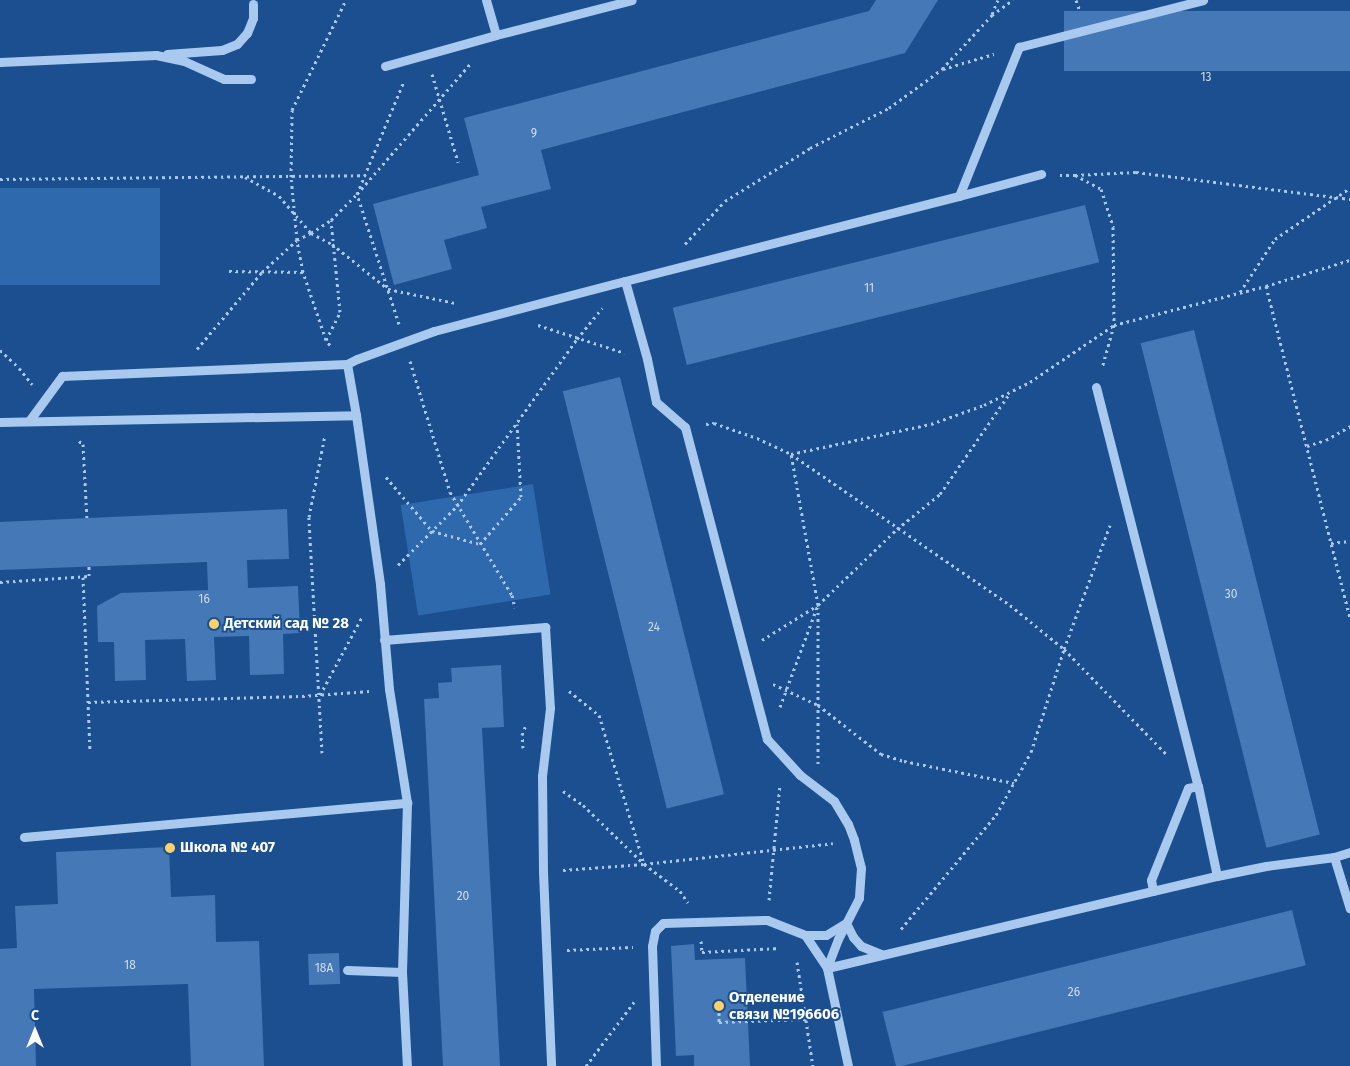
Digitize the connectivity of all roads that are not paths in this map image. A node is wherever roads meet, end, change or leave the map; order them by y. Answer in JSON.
{"nodes":[{"id":1,"x":486,"y":0,"type":"edge"},
{"id":2,"x":632,"y":0,"type":"edge"},
{"id":3,"x":1203,"y":0,"type":"edge"},
{"id":4,"x":253,"y":4,"type":"dead end"},
{"id":5,"x":496,"y":35,"type":"junction"},
{"id":6,"x":156,"y":55,"type":"junction"},
{"id":7,"x":0,"y":62,"type":"edge"},
{"id":8,"x":385,"y":66,"type":"dead end"},
{"id":9,"x":251,"y":79,"type":"dead end"},
{"id":10,"x":1041,"y":174,"type":"road end"},
{"id":11,"x":959,"y":196,"type":"junction"},
{"id":12,"x":624,"y":281,"type":"junction"},
{"id":13,"x":347,"y":364,"type":"junction"},
{"id":14,"x":1096,"y":388,"type":"road end"},
{"id":15,"x":356,"y":415,"type":"junction"},
{"id":16,"x":29,"y":421,"type":"junction"},
{"id":17,"x":0,"y":422,"type":"edge"},
{"id":18,"x":384,"y":640,"type":"junction"},
{"id":19,"x":1198,"y":786,"type":"junction"},
{"id":20,"x":407,"y":803,"type":"junction"},
{"id":21,"x":24,"y":837,"type":"dead end"},
{"id":22,"x":1350,"y":852,"type":"edge"},
{"id":23,"x":1334,"y":857,"type":"junction"},
{"id":24,"x":1217,"y":876,"type":"junction"},
{"id":25,"x":1153,"y":891,"type":"junction"},
{"id":26,"x":1350,"y":909,"type":"edge"},
{"id":27,"x":846,"y":923,"type":"junction"},
{"id":28,"x":805,"y":935,"type":"junction"},
{"id":29,"x":881,"y":954,"type":"junction"},
{"id":30,"x":828,"y":968,"type":"junction"},
{"id":31,"x":347,"y":970,"type":"dead end"},
{"id":32,"x":402,"y":972,"type":"junction"},
{"id":33,"x":408,"y":1066,"type":"edge"},
{"id":34,"x":551,"y":1066,"type":"edge"},
{"id":35,"x":656,"y":1066,"type":"edge"},
{"id":36,"x":848,"y":1066,"type":"edge"}],
"edges":[{"from":1,"to":5,"type":"lane"},
{"from":2,"to":5,"type":"lane"},
{"from":3,"to":11,"type":"lane"},
{"from":4,"to":6,"type":"lane"},
{"from":5,"to":8,"type":"lane"},
{"from":6,"to":7,"type":"lane"},
{"from":6,"to":9,"type":"lane"},
{"from":10,"to":11,"type":"lane"},
{"from":11,"to":12,"type":"lane"},
{"from":12,"to":13,"type":"lane"},
{"from":12,"to":27,"type":"lane"},
{"from":13,"to":15,"type":"lane"},
{"from":13,"to":16,"type":"lane"},
{"from":14,"to":19,"type":"lane"},
{"from":15,"to":16,"type":"lane"},
{"from":15,"to":18,"type":"lane"},
{"from":16,"to":17,"type":"lane"},
{"from":18,"to":20,"type":"lane"},
{"from":18,"to":34,"type":"lane"},
{"from":19,"to":24,"type":"lane"},
{"from":19,"to":25,"type":"lane"},
{"from":20,"to":21,"type":"lane"},
{"from":20,"to":32,"type":"lane"},
{"from":22,"to":23,"type":"lane"},
{"from":23,"to":24,"type":"lane"},
{"from":23,"to":26,"type":"lane"},
{"from":24,"to":25,"type":"lane"},
{"from":25,"to":29,"type":"lane"},
{"from":27,"to":28,"type":"lane"},
{"from":27,"to":29,"type":"lane"},
{"from":27,"to":30,"type":"lane"},
{"from":28,"to":30,"type":"lane"},
{"from":28,"to":35,"type":"lane"},
{"from":29,"to":30,"type":"lane"},
{"from":30,"to":36,"type":"lane"},
{"from":31,"to":32,"type":"lane"},
{"from":32,"to":33,"type":"lane"}]}
